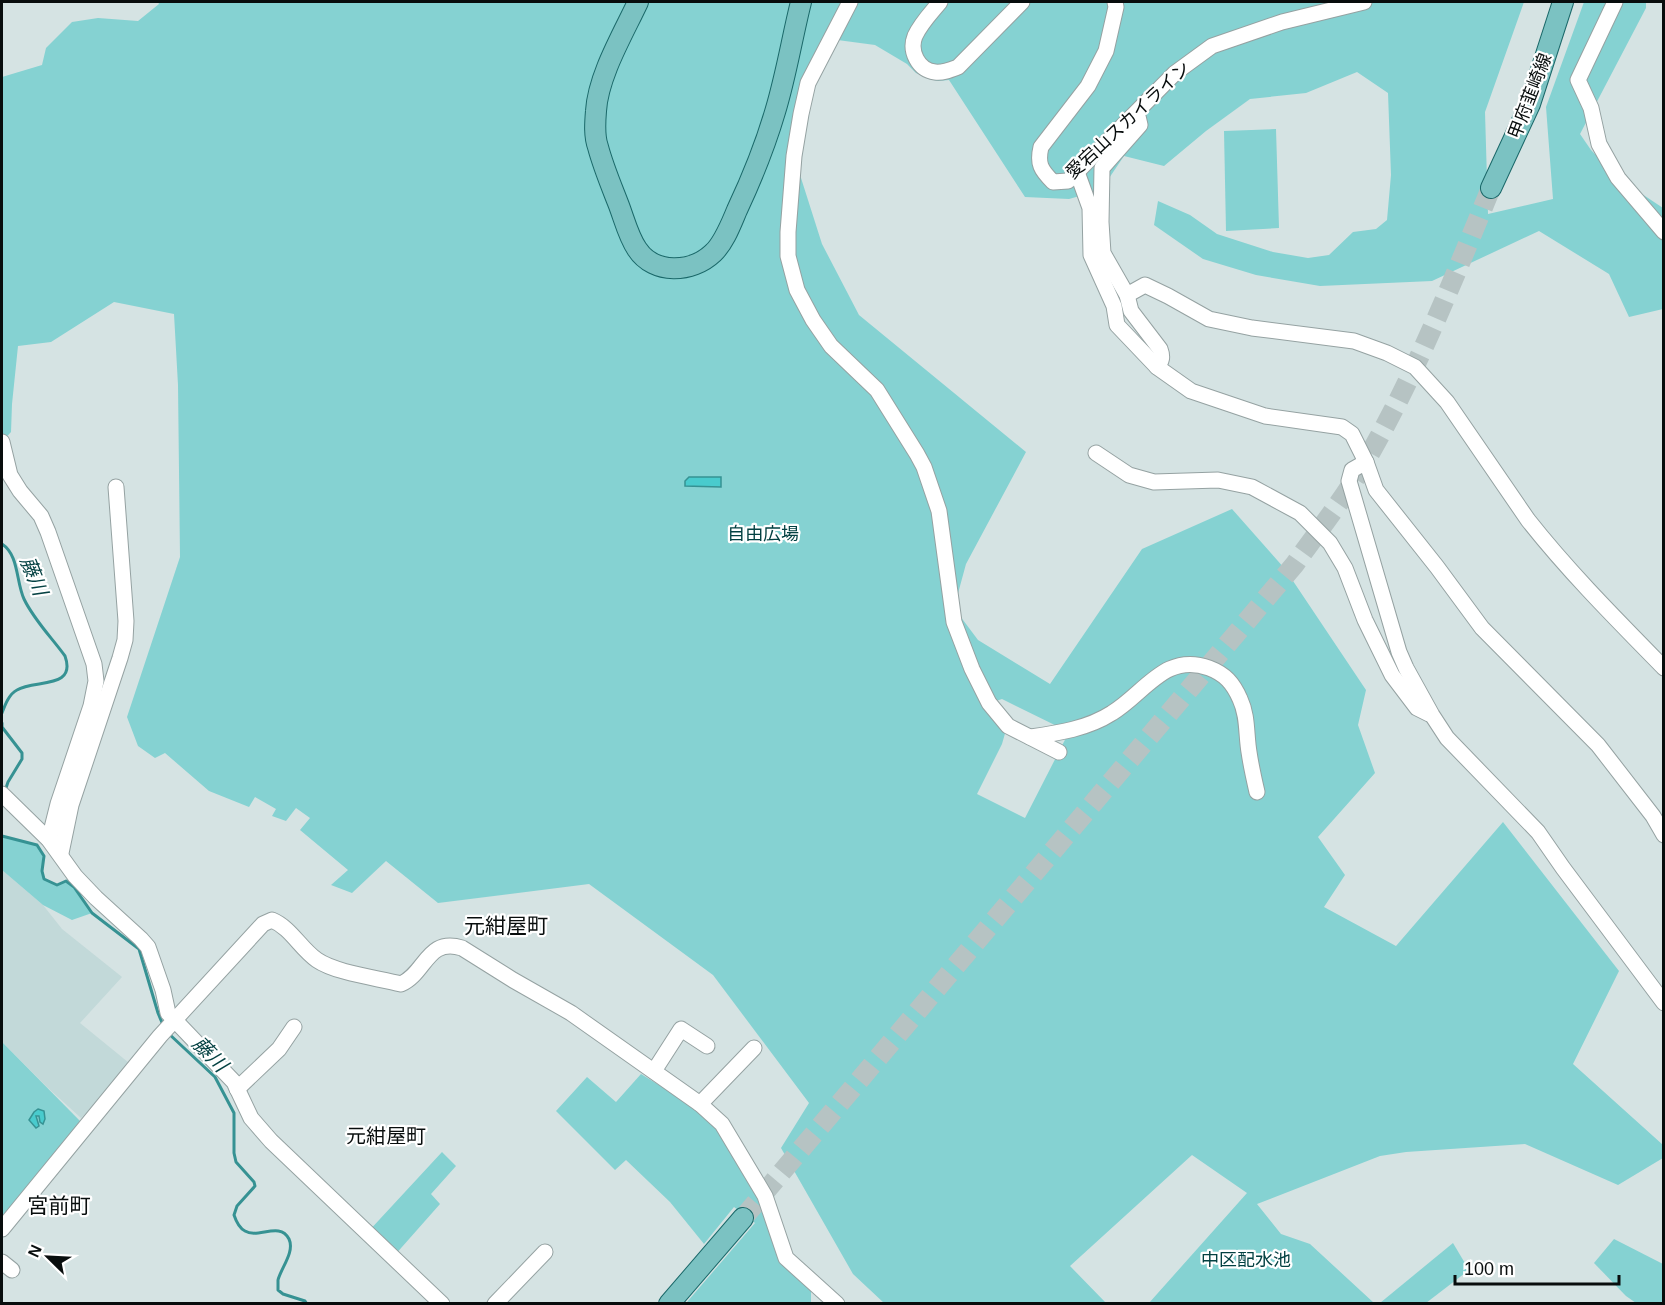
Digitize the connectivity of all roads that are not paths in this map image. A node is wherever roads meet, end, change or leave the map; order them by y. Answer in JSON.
{"nodes":[{"id":1,"x":639,"y":2,"type":"edge"},
{"id":2,"x":801,"y":2,"type":"edge"},
{"id":3,"x":940,"y":2,"type":"edge"},
{"id":4,"x":1022,"y":2,"type":"edge"},
{"id":5,"x":1115,"y":2,"type":"edge"},
{"id":6,"x":1364,"y":2,"type":"edge"},
{"id":7,"x":1563,"y":2,"type":"edge"},
{"id":8,"x":1615,"y":2,"type":"edge"},
{"id":9,"x":848,"y":3,"type":"edge"},
{"id":10,"x":1137,"y":112,"type":"junction"},
{"id":11,"x":1077,"y":172,"type":"junction"},
{"id":12,"x":1491,"y":188,"type":"tunnel mouth"},
{"id":13,"x":1664,"y":232,"type":"edge"},
{"id":14,"x":1127,"y":295,"type":"junction"},
{"id":15,"x":1157,"y":367,"type":"junction"},
{"id":16,"x":2,"y":442,"type":"edge"},
{"id":17,"x":1096,"y":453,"type":"dead end"},
{"id":18,"x":1366,"y":462,"type":"junction"},
{"id":19,"x":116,"y":487,"type":"dead end"},
{"id":20,"x":1664,"y":668,"type":"edge"},
{"id":21,"x":1432,"y":715,"type":"junction"},
{"id":22,"x":1029,"y":737,"type":"junction"},
{"id":23,"x":1059,"y":752,"type":"dead end"},
{"id":24,"x":1257,"y":792,"type":"dead end"},
{"id":25,"x":4,"y":796,"type":"edge"},
{"id":26,"x":1664,"y":835,"type":"edge"},
{"id":27,"x":49,"y":840,"type":"junction"},
{"id":28,"x":60,"y":853,"type":"junction"},
{"id":29,"x":1664,"y":1003,"type":"edge"},
{"id":30,"x":168,"y":1027,"type":"junction"},
{"id":31,"x":294,"y":1027,"type":"dead end"},
{"id":32,"x":707,"y":1046,"type":"dead end"},
{"id":33,"x":754,"y":1048,"type":"dead end"},
{"id":34,"x":654,"y":1071,"type":"junction"},
{"id":35,"x":237,"y":1089,"type":"junction"},
{"id":36,"x":700,"y":1104,"type":"junction"},
{"id":37,"x":743,"y":1218,"type":"tunnel mouth"},
{"id":38,"x":2,"y":1229,"type":"edge"},
{"id":39,"x":545,"y":1252,"type":"dead end"},
{"id":40,"x":442,"y":1304,"type":"edge"},
{"id":41,"x":495,"y":1304,"type":"edge"},
{"id":42,"x":669,"y":1304,"type":"edge"},
{"id":43,"x":837,"y":1304,"type":"edge"}],
"edges":[{"from":1,"to":2,"type":"main road"},
{"from":3,"to":4,"type":"street"},
{"from":5,"to":11,"type":"street","name":"愛宕山スカイライン"},
{"from":6,"to":10,"type":"street","name":"愛宕山スカイライン"},
{"from":7,"to":12,"type":"main road","name":"甲府韮崎線"},
{"from":8,"to":13,"type":"street"},
{"from":9,"to":22,"type":"street"},
{"from":10,"to":11,"type":"street","name":"愛宕山スカイライン"},
{"from":10,"to":14,"type":"street"},
{"from":11,"to":15,"type":"street"},
{"from":14,"to":15,"type":"street"},
{"from":14,"to":20,"type":"street"},
{"from":15,"to":18,"type":"street"},
{"from":16,"to":27,"type":"street"},
{"from":17,"to":21,"type":"street"},
{"from":18,"to":21,"type":"street"},
{"from":18,"to":26,"type":"street"},
{"from":19,"to":28,"type":"street"},
{"from":21,"to":29,"type":"street"},
{"from":22,"to":23,"type":"street"},
{"from":22,"to":24,"type":"street"},
{"from":25,"to":27,"type":"street"},
{"from":27,"to":28,"type":"street"},
{"from":28,"to":30,"type":"street"},
{"from":30,"to":34,"type":"street"},
{"from":30,"to":35,"type":"street"},
{"from":30,"to":38,"type":"street"},
{"from":31,"to":35,"type":"street"},
{"from":32,"to":34,"type":"street"},
{"from":33,"to":36,"type":"street"},
{"from":34,"to":36,"type":"street"},
{"from":35,"to":40,"type":"street"},
{"from":36,"to":43,"type":"street"},
{"from":37,"to":42,"type":"main road"},
{"from":39,"to":41,"type":"street"}]}
